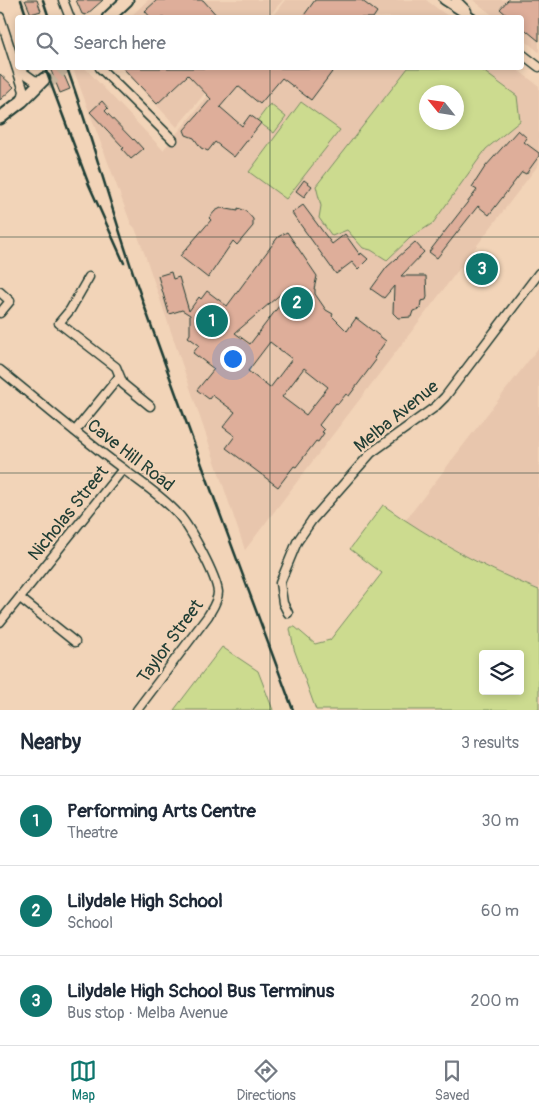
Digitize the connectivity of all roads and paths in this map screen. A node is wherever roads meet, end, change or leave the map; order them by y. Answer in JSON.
{"nodes":[{"id":1,"x":63,"y":0,"type":"edge"},
{"id":2,"x":127,"y":0,"type":"edge"},
{"id":3,"x":444,"y":0,"type":"edge"},
{"id":4,"x":456,"y":0,"type":"edge"},
{"id":5,"x":69,"y":15,"type":"edge"},
{"id":6,"x":111,"y":15,"type":"edge"},
{"id":7,"x":468,"y":15,"type":"edge"},
{"id":8,"x":470,"y":15,"type":"edge"},
{"id":9,"x":0,"y":17,"type":"edge"},
{"id":10,"x":524,"y":56,"type":"edge"},
{"id":11,"x":15,"y":62,"type":"edge"},
{"id":12,"x":539,"y":67,"type":"edge"},
{"id":13,"x":18,"y":70,"type":"edge"},
{"id":14,"x":20,"y":70,"type":"edge"},
{"id":15,"x":103,"y":70,"type":"edge"},
{"id":16,"x":45,"y":82,"type":"joint"},
{"id":17,"x":22,"y":101,"type":"junction"},
{"id":18,"x":0,"y":118,"type":"edge"},
{"id":19,"x":173,"y":140,"type":"dead end"},
{"id":20,"x":539,"y":273,"type":"edge"},
{"id":21,"x":89,"y":276,"type":"dead end"},
{"id":22,"x":0,"y":292,"type":"edge"},
{"id":23,"x":0,"y":314,"type":"edge"},
{"id":24,"x":0,"y":370,"type":"edge"},
{"id":25,"x":119,"y":378,"type":"junction"},
{"id":26,"x":150,"y":406,"type":"dead end"},
{"id":27,"x":75,"y":431,"type":"junction"},
{"id":28,"x":122,"y":469,"type":"junction"},
{"id":29,"x":216,"y":586,"type":"joint"},
{"id":30,"x":20,"y":598,"type":"junction"},
{"id":31,"x":288,"y":614,"type":"dead end"},
{"id":32,"x":0,"y":622,"type":"edge"},
{"id":33,"x":75,"y":642,"type":"dead end"},
{"id":34,"x":138,"y":710,"type":"edge"}],
"edges":[{"from":1,"to":5,"type":"street"},
{"from":2,"to":6,"type":"main road"},
{"from":3,"to":7,"type":"street"},
{"from":4,"to":8,"type":"street"},
{"from":9,"to":11,"type":"street"},
{"from":10,"to":12,"type":"street"},
{"from":13,"to":17,"type":"street"},
{"from":14,"to":16,"type":"street"},
{"from":15,"to":19,"type":"street"},
{"from":16,"to":17,"type":"main road"},
{"from":17,"to":18,"type":"main road"},
{"from":20,"to":31,"type":"street","name":"Melba Avenue"},
{"from":21,"to":25,"type":"street"},
{"from":22,"to":23,"type":"street"},
{"from":24,"to":27,"type":"street","name":"Cave Hill Road"},
{"from":25,"to":26,"type":"street"},
{"from":25,"to":27,"type":"street"},
{"from":27,"to":28,"type":"street","name":"Cave Hill Road"},
{"from":28,"to":29,"type":"street","name":"Cave Hill Road"},
{"from":28,"to":30,"type":"street","name":"Nicholas Street"},
{"from":29,"to":34,"type":"street","name":"Taylor Street"},
{"from":30,"to":32,"type":"street","name":"Nicholas Street"},
{"from":30,"to":33,"type":"street"}]}
